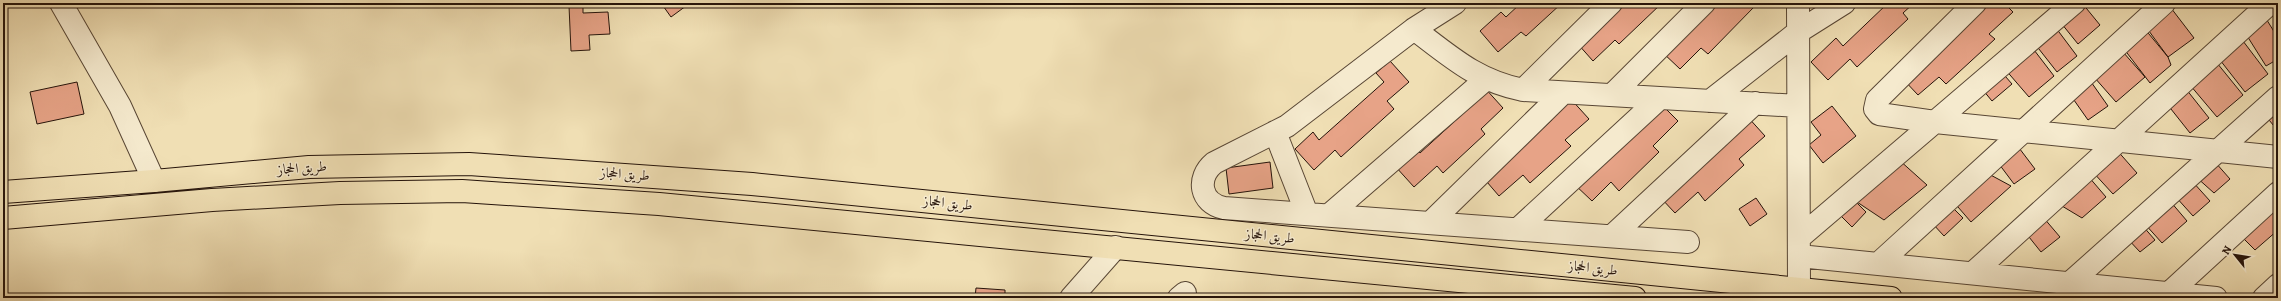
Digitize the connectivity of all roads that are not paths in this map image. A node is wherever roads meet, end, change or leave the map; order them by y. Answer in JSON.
{"nodes":[{"id":1,"x":62,"y":3,"type":"edge"},
{"id":2,"x":1455,"y":3,"type":"edge"},
{"id":3,"x":1611,"y":3,"type":"edge"},
{"id":4,"x":1704,"y":3,"type":"edge"},
{"id":5,"x":1798,"y":3,"type":"edge"},
{"id":6,"x":1844,"y":3,"type":"edge"},
{"id":7,"x":1975,"y":3,"type":"edge"},
{"id":8,"x":2074,"y":3,"type":"edge"},
{"id":9,"x":2164,"y":3,"type":"edge"},
{"id":10,"x":2270,"y":3,"type":"edge"},
{"id":11,"x":1414,"y":29,"type":"junction"},
{"id":12,"x":1798,"y":32,"type":"junction"},
{"id":13,"x":1485,"y":80,"type":"junction"},
{"id":14,"x":1523,"y":90,"type":"junction"},
{"id":15,"x":1563,"y":93,"type":"junction"},
{"id":16,"x":1612,"y":95,"type":"junction"},
{"id":17,"x":2278,"y":97,"type":"edge"},
{"id":18,"x":1660,"y":98,"type":"junction"},
{"id":19,"x":1710,"y":101,"type":"junction"},
{"id":20,"x":1755,"y":104,"type":"junction"},
{"id":21,"x":1798,"y":106,"type":"junction"},
{"id":22,"x":1935,"y":122,"type":"junction"},
{"id":23,"x":2025,"y":131,"type":"junction"},
{"id":24,"x":1275,"y":132,"type":"junction"},
{"id":25,"x":2118,"y":141,"type":"junction"},
{"id":26,"x":2219,"y":151,"type":"junction"},
{"id":27,"x":2278,"y":157,"type":"edge"},
{"id":28,"x":154,"y":181,"type":"junction"},
{"id":29,"x":3,"y":192,"type":"edge"},
{"id":30,"x":2278,"y":193,"type":"edge"},
{"id":31,"x":1307,"y":214,"type":"junction"},
{"id":32,"x":1329,"y":215,"type":"junction"},
{"id":33,"x":3,"y":218,"type":"edge"},
{"id":34,"x":1430,"y":223,"type":"junction"},
{"id":35,"x":1518,"y":229,"type":"junction"},
{"id":36,"x":1612,"y":236,"type":"junction"},
{"id":37,"x":1688,"y":242,"type":"dead end"},
{"id":38,"x":1116,"y":247,"type":"junction"},
{"id":39,"x":1799,"y":247,"type":"junction"},
{"id":40,"x":1879,"y":263,"type":"junction"},
{"id":41,"x":1973,"y":272,"type":"junction"},
{"id":42,"x":2071,"y":282,"type":"junction"},
{"id":43,"x":2278,"y":285,"type":"edge"},
{"id":44,"x":1799,"y":289,"type":"junction"},
{"id":45,"x":2168,"y":294,"type":"junction"},
{"id":46,"x":1071,"y":298,"type":"edge"},
{"id":47,"x":1635,"y":298,"type":"edge"},
{"id":48,"x":1891,"y":298,"type":"edge"},
{"id":49,"x":2216,"y":298,"type":"edge"},
{"id":50,"x":2264,"y":298,"type":"edge"}],
"edges":[{"from":1,"to":28,"type":"street"},
{"from":2,"to":11,"type":"street"},
{"from":3,"to":14,"type":"street"},
{"from":4,"to":16,"type":"street"},
{"from":5,"to":12,"type":"street"},
{"from":6,"to":12,"type":"street"},
{"from":7,"to":22,"type":"street"},
{"from":8,"to":22,"type":"street"},
{"from":9,"to":23,"type":"street"},
{"from":10,"to":25,"type":"street"},
{"from":11,"to":13,"type":"street"},
{"from":11,"to":24,"type":"street"},
{"from":12,"to":19,"type":"street"},
{"from":12,"to":21,"type":"street"},
{"from":13,"to":14,"type":"street"},
{"from":13,"to":32,"type":"street"},
{"from":14,"to":15,"type":"street"},
{"from":15,"to":16,"type":"street"},
{"from":15,"to":34,"type":"street"},
{"from":16,"to":18,"type":"street"},
{"from":17,"to":26,"type":"street"},
{"from":18,"to":19,"type":"street"},
{"from":18,"to":35,"type":"street"},
{"from":19,"to":20,"type":"street"},
{"from":20,"to":21,"type":"street"},
{"from":20,"to":36,"type":"street"},
{"from":21,"to":39,"type":"street"},
{"from":22,"to":23,"type":"street"},
{"from":22,"to":39,"type":"street"},
{"from":23,"to":25,"type":"street"},
{"from":23,"to":40,"type":"street"},
{"from":24,"to":31,"type":"street"},
{"from":24,"to":31,"type":"street"},
{"from":25,"to":26,"type":"street"},
{"from":25,"to":41,"type":"street"},
{"from":26,"to":27,"type":"street"},
{"from":26,"to":42,"type":"street"},
{"from":28,"to":29,"type":"main road","name":"طريق الحجاز"},
{"from":28,"to":44,"type":"main road","name":"طريق الحجاز"},
{"from":30,"to":45,"type":"street"},
{"from":31,"to":32,"type":"street"},
{"from":32,"to":34,"type":"street"},
{"from":33,"to":38,"type":"main road","name":"طريق الحجاز"},
{"from":34,"to":35,"type":"street"},
{"from":35,"to":36,"type":"street"},
{"from":36,"to":37,"type":"street"},
{"from":38,"to":46,"type":"street"},
{"from":38,"to":47,"type":"main road","name":"طريق الحجاز"},
{"from":39,"to":40,"type":"street"},
{"from":39,"to":44,"type":"street"},
{"from":40,"to":41,"type":"street"},
{"from":41,"to":42,"type":"street"},
{"from":42,"to":45,"type":"street"},
{"from":43,"to":50,"type":"street"},
{"from":44,"to":48,"type":"main road","name":"طريق الحجاز"},
{"from":45,"to":49,"type":"street"}]}
